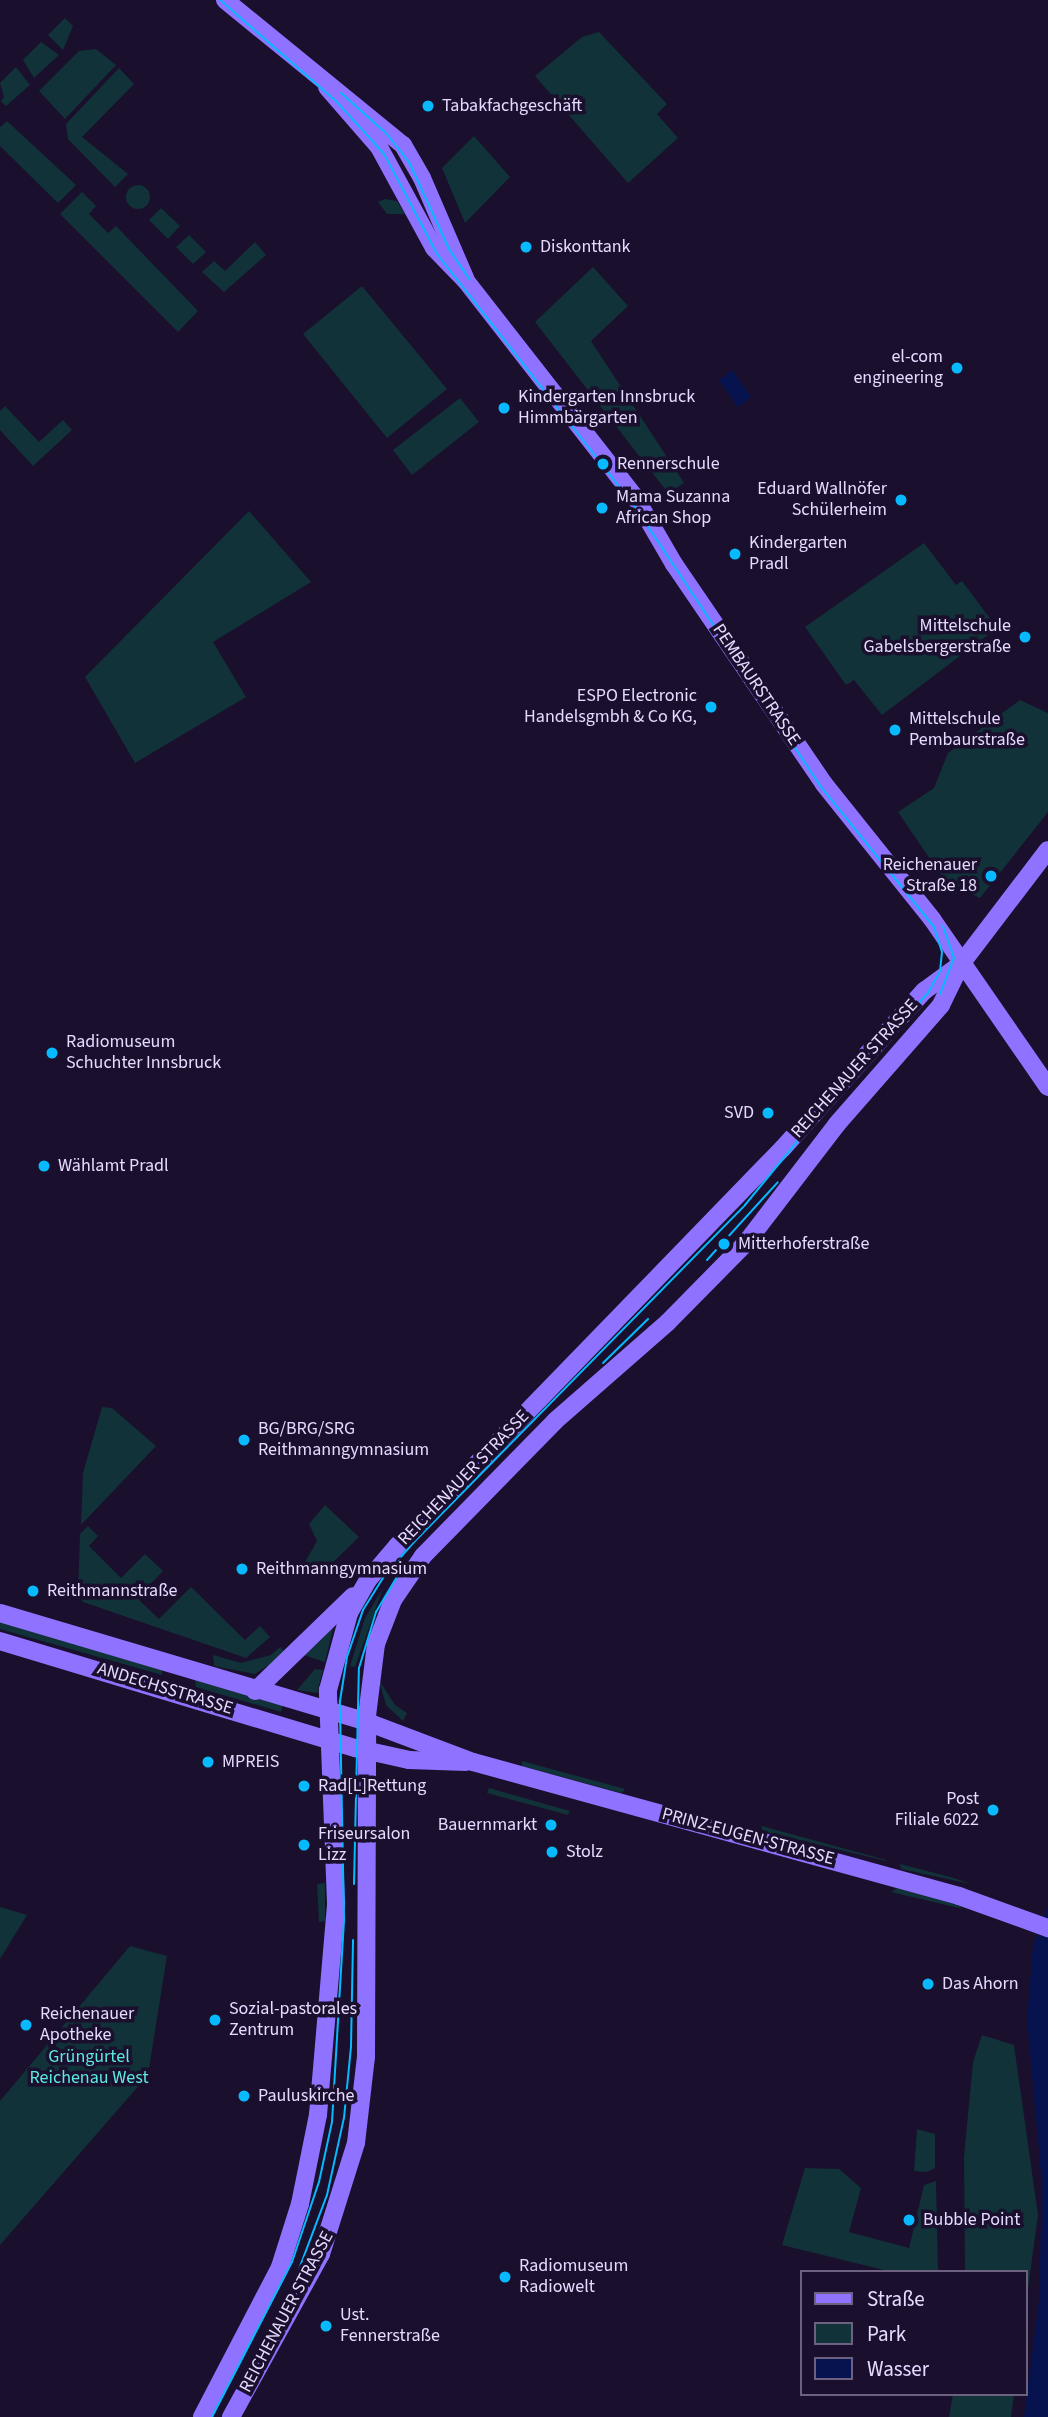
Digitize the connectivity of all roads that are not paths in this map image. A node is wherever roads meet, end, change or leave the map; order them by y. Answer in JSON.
{"nodes":[{"id":1,"x":225,"y":0,"type":"edge"},
{"id":2,"x":327,"y":88,"type":"junction"},
{"id":3,"x":466,"y":281,"type":"junction"},
{"id":4,"x":1048,"y":850,"type":"edge"},
{"id":5,"x":961,"y":964,"type":"junction"},
{"id":6,"x":1048,"y":1087,"type":"edge"},
{"id":7,"x":361,"y":1589,"type":"junction"},
{"id":8,"x":0,"y":1613,"type":"edge"},
{"id":9,"x":0,"y":1641,"type":"edge"},
{"id":10,"x":190,"y":1671,"type":"junction"},
{"id":11,"x":255,"y":1691,"type":"junction"},
{"id":12,"x":183,"y":1694,"type":"junction"},
{"id":13,"x":327,"y":1712,"type":"junction"},
{"id":14,"x":367,"y":1722,"type":"junction"},
{"id":15,"x":328,"y":1740,"type":"junction"},
{"id":16,"x":368,"y":1752,"type":"junction"},
{"id":17,"x":473,"y":1762,"type":"junction"},
{"id":18,"x":1048,"y":1928,"type":"edge"},
{"id":19,"x":202,"y":2417,"type":"edge"},
{"id":20,"x":231,"y":2417,"type":"edge"}],
"edges":[{"from":1,"to":2,"type":"street"},
{"from":2,"to":3,"type":"street","name":"PEMBAURSTRASSE"},
{"from":2,"to":3,"type":"street","name":"PEMBAURSTRASSE"},
{"from":3,"to":5,"type":"street","name":"PEMBAURSTRASSE"},
{"from":4,"to":5,"type":"street","name":"REICHENAUER STRASSE"},
{"from":5,"to":6,"type":"street","name":"PEMBAURSTRASSE"},
{"from":5,"to":7,"type":"street","name":"REICHENAUER STRASSE"},
{"from":5,"to":14,"type":"street","name":"REICHENAUER STRASSE"},
{"from":7,"to":11,"type":"street"},
{"from":7,"to":13,"type":"street","name":"REICHENAUER STRASSE"},
{"from":8,"to":10,"type":"street","name":"ANDECHSSTRASSE"},
{"from":9,"to":12,"type":"street","name":"ANDECHSSTRASSE"},
{"from":10,"to":11,"type":"street","name":"ANDECHSSTRASSE"},
{"from":10,"to":12,"type":"street"},
{"from":11,"to":13,"type":"street","name":"ANDECHSSTRASSE"},
{"from":12,"to":15,"type":"street","name":"ANDECHSSTRASSE"},
{"from":13,"to":14,"type":"street","name":"PRINZ-EUGEN-STRASSE"},
{"from":13,"to":15,"type":"street","name":"REICHENAUER STRASSE"},
{"from":14,"to":16,"type":"street","name":"REICHENAUER STRASSE"},
{"from":14,"to":17,"type":"street","name":"PRINZ-EUGEN-STRASSE"},
{"from":15,"to":16,"type":"street","name":"PRINZ-EUGEN-STRASSE"},
{"from":15,"to":19,"type":"street","name":"REICHENAUER STRASSE"},
{"from":16,"to":17,"type":"street","name":"PRINZ-EUGEN-STRASSE"},
{"from":16,"to":20,"type":"street","name":"REICHENAUER STRASSE"},
{"from":17,"to":18,"type":"street","name":"PRINZ-EUGEN-STRASSE"}]}
